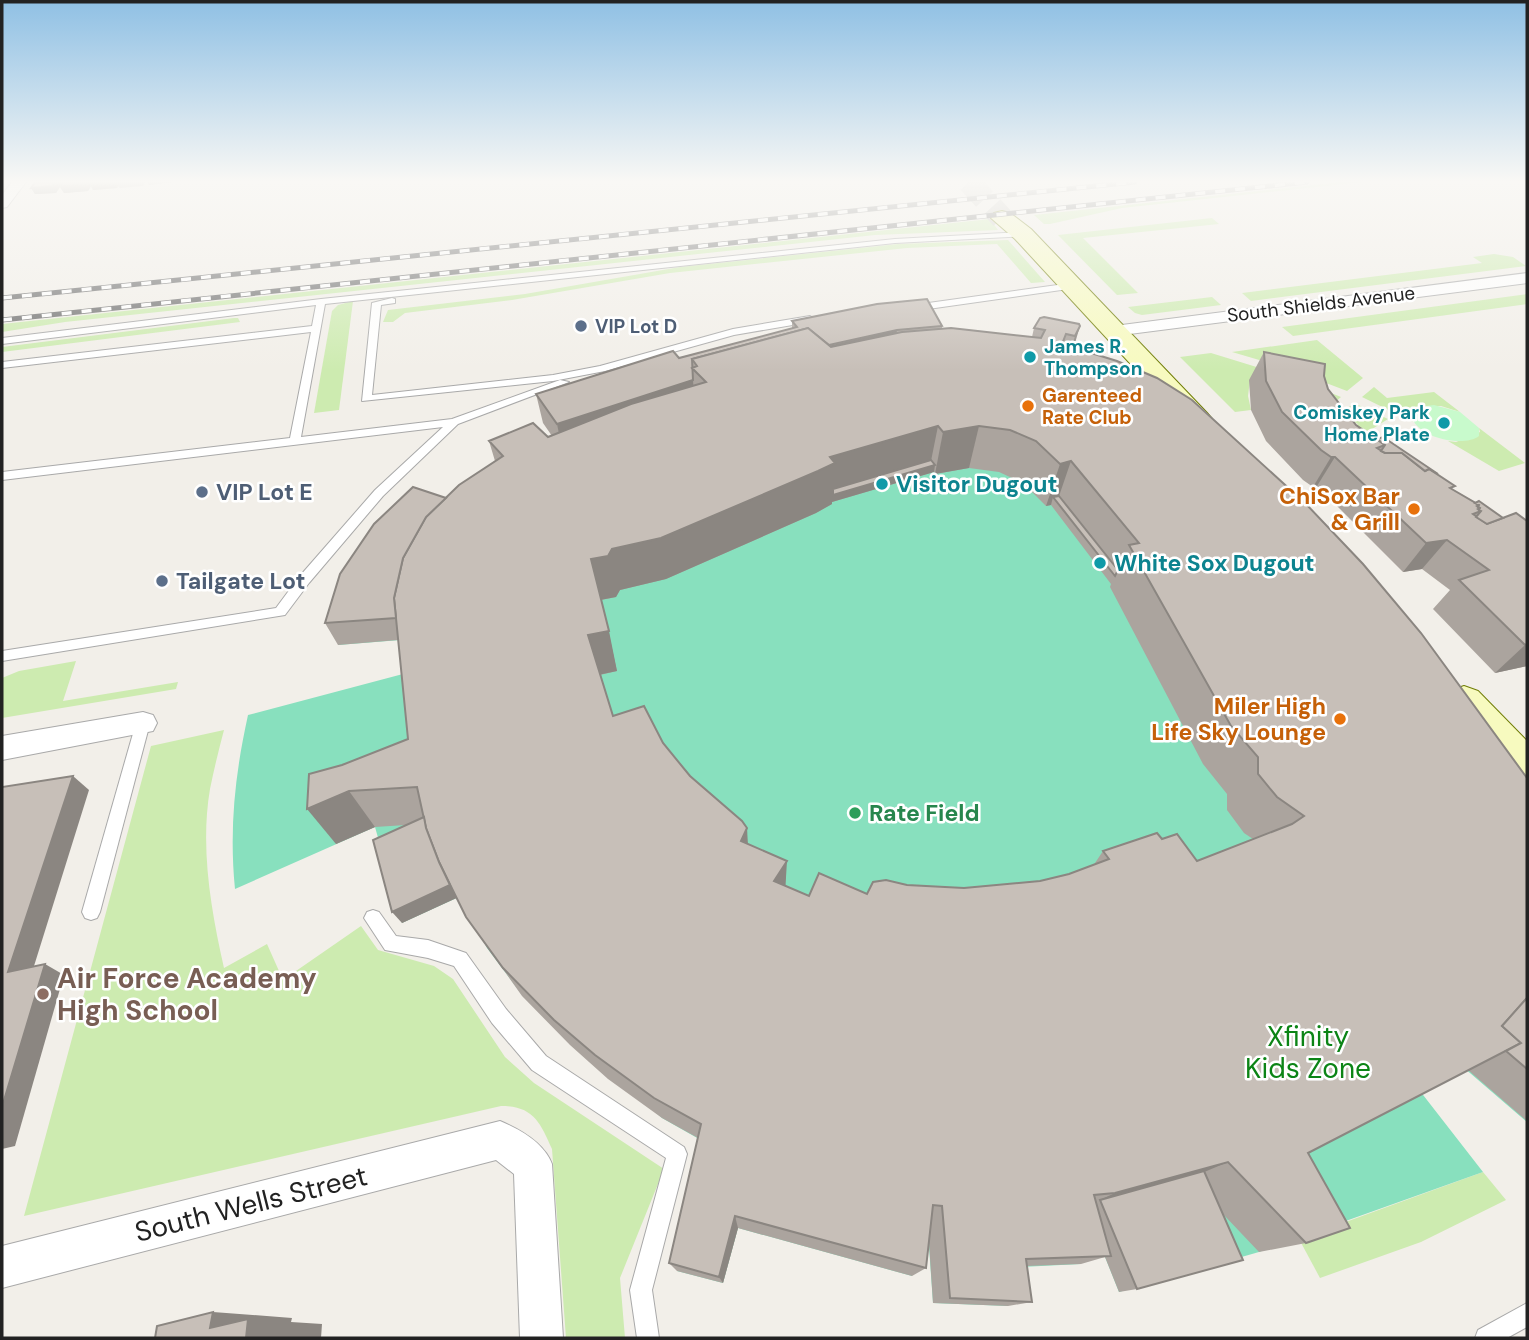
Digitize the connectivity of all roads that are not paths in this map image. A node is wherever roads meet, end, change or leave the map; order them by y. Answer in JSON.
{"nodes":[{"id":1,"x":862,"y":245,"type":"edge"},
{"id":2,"x":1034,"y":245,"type":"tunnel mouth"},
{"id":3,"x":577,"y":275,"type":"junction"},
{"id":4,"x":1527,"y":278,"type":"edge"},
{"id":5,"x":1072,"y":286,"type":"junction"},
{"id":6,"x":321,"y":302,"type":"junction"},
{"id":7,"x":899,"y":310,"type":"edge"},
{"id":8,"x":826,"y":317,"type":"edge"},
{"id":9,"x":317,"y":328,"type":"junction"},
{"id":10,"x":1114,"y":331,"type":"junction"},
{"id":11,"x":2,"y":341,"type":"edge"},
{"id":12,"x":2,"y":365,"type":"edge"},
{"id":13,"x":601,"y":369,"type":"junction"},
{"id":14,"x":454,"y":422,"type":"junction"},
{"id":15,"x":1215,"y":438,"type":"edge"},
{"id":16,"x":295,"y":440,"type":"junction"},
{"id":17,"x":2,"y":476,"type":"edge"},
{"id":18,"x":2,"y":656,"type":"edge"},
{"id":19,"x":1442,"y":679,"type":"edge"},
{"id":20,"x":143,"y":723,"type":"joint"},
{"id":21,"x":2,"y":748,"type":"edge"},
{"id":22,"x":1527,"y":769,"type":"edge"},
{"id":23,"x":91,"y":912,"type":"dead end"},
{"id":24,"x":373,"y":918,"type":"dead end"},
{"id":25,"x":2,"y":1267,"type":"edge"},
{"id":26,"x":1527,"y":1314,"type":"edge"},
{"id":27,"x":542,"y":1338,"type":"edge"},
{"id":28,"x":648,"y":1338,"type":"edge"},
{"id":29,"x":1486,"y":1338,"type":"edge"}],
"edges":[{"from":1,"to":3,"type":"lane"},
{"from":2,"to":5,"type":"main road"},
{"from":3,"to":6,"type":"lane"},
{"from":3,"to":13,"type":"lane"},
{"from":4,"to":10,"type":"street","name":"South Shields Avenue"},
{"from":5,"to":7,"type":"lane"},
{"from":5,"to":10,"type":"main road"},
{"from":6,"to":9,"type":"lane"},
{"from":6,"to":11,"type":"lane"},
{"from":8,"to":13,"type":"lane"},
{"from":9,"to":12,"type":"lane"},
{"from":9,"to":16,"type":"lane"},
{"from":10,"to":15,"type":"main road"},
{"from":13,"to":14,"type":"lane"},
{"from":14,"to":16,"type":"lane"},
{"from":14,"to":18,"type":"lane"},
{"from":16,"to":17,"type":"lane"},
{"from":19,"to":22,"type":"main road"},
{"from":20,"to":21,"type":"street"},
{"from":20,"to":23,"type":"lane"},
{"from":24,"to":28,"type":"lane"},
{"from":25,"to":27,"type":"street","name":"South Wells Street"},
{"from":26,"to":29,"type":"lane"}]}
